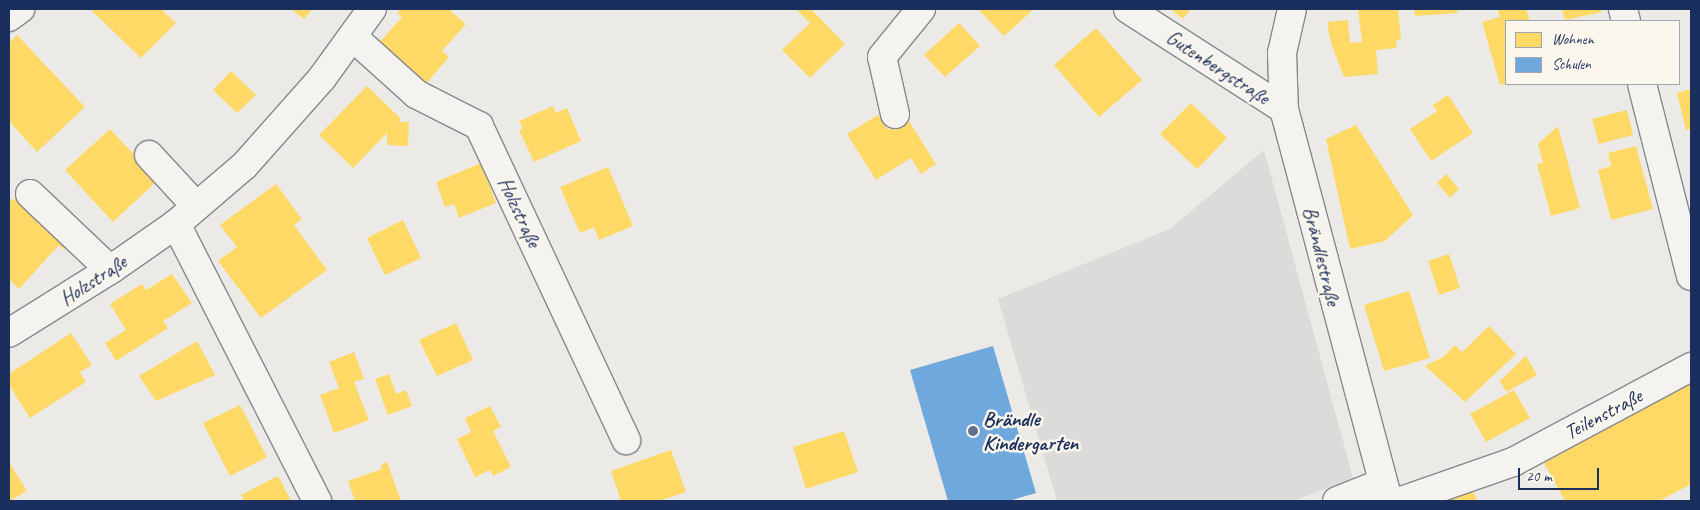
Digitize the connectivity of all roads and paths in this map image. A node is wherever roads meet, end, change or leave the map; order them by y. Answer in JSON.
{"nodes":[{"id":1,"x":20,"y":9,"type":"edge"},
{"id":2,"x":372,"y":9,"type":"edge"},
{"id":3,"x":921,"y":9,"type":"edge"},
{"id":4,"x":1128,"y":9,"type":"edge"},
{"id":5,"x":1292,"y":9,"type":"edge"},
{"id":6,"x":9,"y":17,"type":"edge"},
{"id":7,"x":353,"y":38,"type":"junction"},
{"id":8,"x":1642,"y":85,"type":"edge"},
{"id":9,"x":1284,"y":109,"type":"junction"},
{"id":10,"x":895,"y":114,"type":"dead end"},
{"id":11,"x":150,"y":154,"type":"dead end"},
{"id":12,"x":30,"y":194,"type":"dead end"},
{"id":13,"x":196,"y":206,"type":"junction"},
{"id":14,"x":176,"y":224,"type":"junction"},
{"id":15,"x":110,"y":270,"type":"junction"},
{"id":16,"x":1691,"y":276,"type":"edge"},
{"id":17,"x":9,"y":333,"type":"edge"},
{"id":18,"x":1691,"y":367,"type":"edge"},
{"id":19,"x":626,"y":440,"type":"dead end"},
{"id":20,"x":1385,"y":492,"type":"edge"},
{"id":21,"x":317,"y":501,"type":"edge"},
{"id":22,"x":1337,"y":501,"type":"edge"},
{"id":23,"x":1401,"y":501,"type":"edge"}],
"edges":[{"from":1,"to":6,"type":"street"},
{"from":2,"to":7,"type":"street","name":"Holzstraße"},
{"from":3,"to":10,"type":"street"},
{"from":4,"to":9,"type":"street","name":"Gutenbergstraße"},
{"from":5,"to":9,"type":"street","name":"Brändlestraße"},
{"from":7,"to":13,"type":"street","name":"Holzstraße"},
{"from":7,"to":19,"type":"street","name":"Holzstraße"},
{"from":8,"to":16,"type":"street"},
{"from":9,"to":20,"type":"street","name":"Brändlestraße"},
{"from":11,"to":13,"type":"street"},
{"from":12,"to":15,"type":"street"},
{"from":13,"to":14,"type":"street","name":"Holzstraße"},
{"from":14,"to":15,"type":"street","name":"Holzstraße"},
{"from":14,"to":21,"type":"street"},
{"from":15,"to":17,"type":"street","name":"Holzstraße"},
{"from":18,"to":23,"type":"street","name":"Teilenstraße"},
{"from":20,"to":22,"type":"street"}]}
